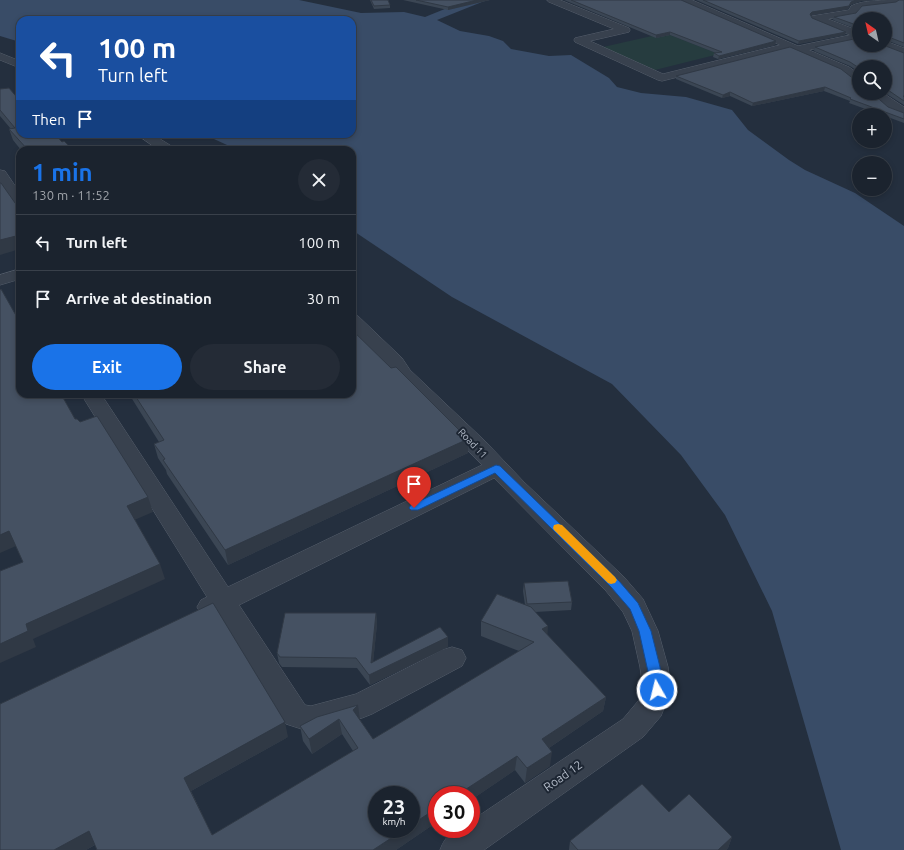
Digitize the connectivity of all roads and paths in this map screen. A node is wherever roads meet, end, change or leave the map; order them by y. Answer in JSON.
{"nodes":[{"id":1,"x":552,"y":0,"type":"edge"},
{"id":2,"x":684,"y":0,"type":"edge"},
{"id":3,"x":895,"y":0,"type":"edge"},
{"id":4,"x":852,"y":12,"type":"edge"},
{"id":5,"x":852,"y":12,"type":"edge"},
{"id":6,"x":852,"y":33,"type":"edge"},
{"id":7,"x":852,"y":37,"type":"edge"},
{"id":8,"x":892,"y":47,"type":"edge"},
{"id":9,"x":794,"y":48,"type":"junction"},
{"id":10,"x":904,"y":52,"type":"edge"},
{"id":11,"x":0,"y":56,"type":"edge"},
{"id":12,"x":16,"y":63,"type":"edge"},
{"id":13,"x":852,"y":74,"type":"edge"},
{"id":14,"x":884,"y":100,"type":"edge"},
{"id":15,"x":904,"y":112,"type":"edge"},
{"id":16,"x":149,"y":138,"type":"edge"},
{"id":17,"x":162,"y":146,"type":"edge"},
{"id":18,"x":0,"y":174,"type":"edge"},
{"id":19,"x":16,"y":198,"type":"edge"},
{"id":20,"x":356,"y":324,"type":"edge"},
{"id":21,"x":94,"y":398,"type":"edge"},
{"id":22,"x":496,"y":468,"type":"junction"},
{"id":23,"x":223,"y":601,"type":"junction"},
{"id":24,"x":187,"y":618,"type":"edge"},
{"id":25,"x":452,"y":658,"type":"dead end"},
{"id":26,"x":657,"y":690,"type":"joint"},
{"id":27,"x":456,"y":850,"type":"edge"}],
"edges":[{"from":1,"to":9,"type":"street"},
{"from":2,"to":9,"type":"street"},
{"from":3,"to":5,"type":"street"},
{"from":4,"to":6,"type":"street"},
{"from":7,"to":9,"type":"street"},
{"from":8,"to":10,"type":"street"},
{"from":9,"to":13,"type":"street"},
{"from":11,"to":12,"type":"street"},
{"from":14,"to":15,"type":"street"},
{"from":16,"to":17,"type":"street"},
{"from":18,"to":19,"type":"street"},
{"from":20,"to":22,"type":"street","name":"Road 11"},
{"from":21,"to":23,"type":"street"},
{"from":22,"to":23,"type":"street"},
{"from":22,"to":26,"type":"street","name":"Road 11"},
{"from":23,"to":24,"type":"street"},
{"from":23,"to":25,"type":"street"},
{"from":26,"to":27,"type":"street","name":"Road 12"}]}
